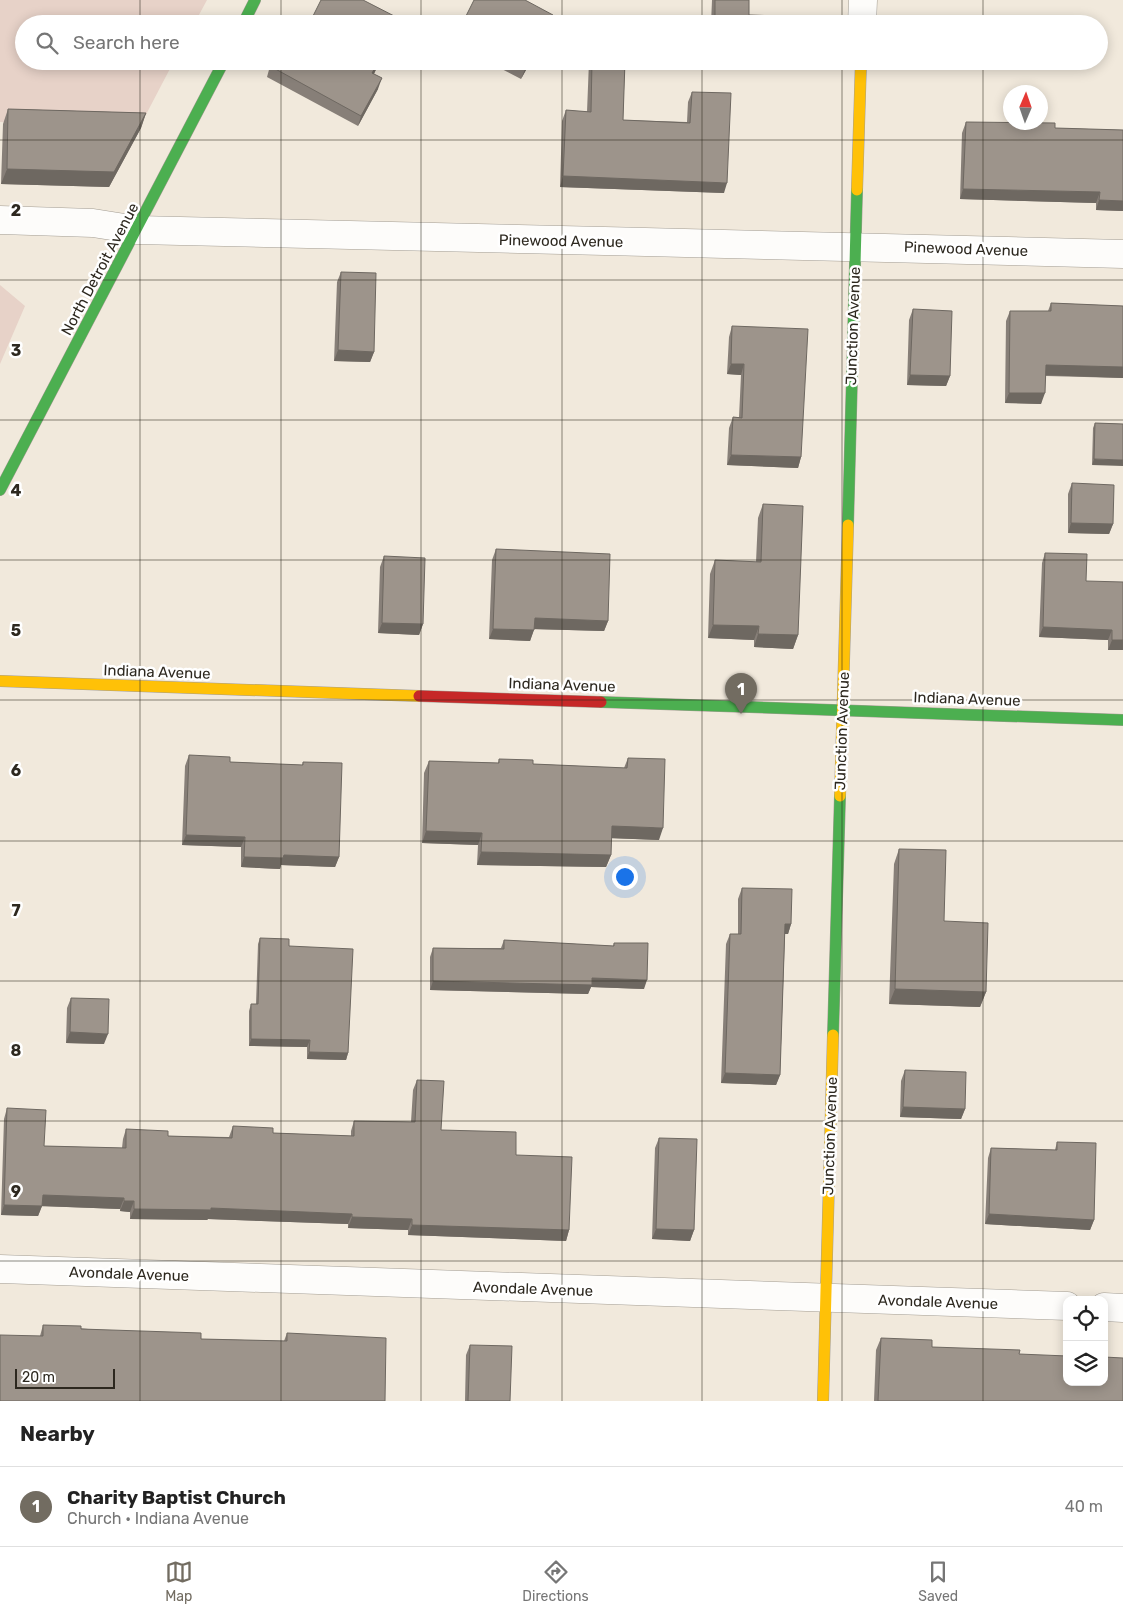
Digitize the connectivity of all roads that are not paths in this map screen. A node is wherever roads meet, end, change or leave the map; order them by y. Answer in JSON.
{"nodes":[{"id":1,"x":255,"y":0,"type":"edge"},
{"id":2,"x":863,"y":0,"type":"edge"},
{"id":3,"x":248,"y":15,"type":"edge"},
{"id":4,"x":862,"y":15,"type":"edge"},
{"id":5,"x":219,"y":70,"type":"edge"},
{"id":6,"x":861,"y":70,"type":"edge"},
{"id":7,"x":0,"y":220,"type":"edge"},
{"id":8,"x":137,"y":230,"type":"junction"},
{"id":9,"x":856,"y":245,"type":"junction"},
{"id":10,"x":1123,"y":254,"type":"edge"},
{"id":11,"x":0,"y":490,"type":"edge"},
{"id":12,"x":0,"y":681,"type":"edge"},
{"id":13,"x":842,"y":710,"type":"junction"},
{"id":14,"x":1123,"y":720,"type":"edge"},
{"id":15,"x":0,"y":1269,"type":"edge"},
{"id":16,"x":826,"y":1299,"type":"junction"},
{"id":17,"x":1063,"y":1306,"type":"edge"},
{"id":18,"x":1108,"y":1307,"type":"edge"},
{"id":19,"x":1123,"y":1308,"type":"edge"},
{"id":20,"x":823,"y":1401,"type":"edge"}],
"edges":[{"from":1,"to":3,"type":"street"},
{"from":2,"to":4,"type":"street"},
{"from":5,"to":8,"type":"street","name":"North Detroit Avenue"},
{"from":6,"to":9,"type":"street","name":"Junction Avenue"},
{"from":7,"to":8,"type":"street","name":"Pinewood Avenue"},
{"from":8,"to":9,"type":"street","name":"Pinewood Avenue"},
{"from":8,"to":11,"type":"street","name":"North Detroit Avenue"},
{"from":9,"to":10,"type":"street","name":"Pinewood Avenue"},
{"from":9,"to":13,"type":"street","name":"Junction Avenue"},
{"from":12,"to":13,"type":"street","name":"Indiana Avenue"},
{"from":13,"to":14,"type":"street","name":"Indiana Avenue"},
{"from":13,"to":16,"type":"street","name":"Junction Avenue"},
{"from":15,"to":16,"type":"street","name":"Avondale Avenue"},
{"from":16,"to":17,"type":"street","name":"Avondale Avenue"},
{"from":16,"to":20,"type":"street","name":"Junction Avenue"},
{"from":18,"to":19,"type":"street"}]}
